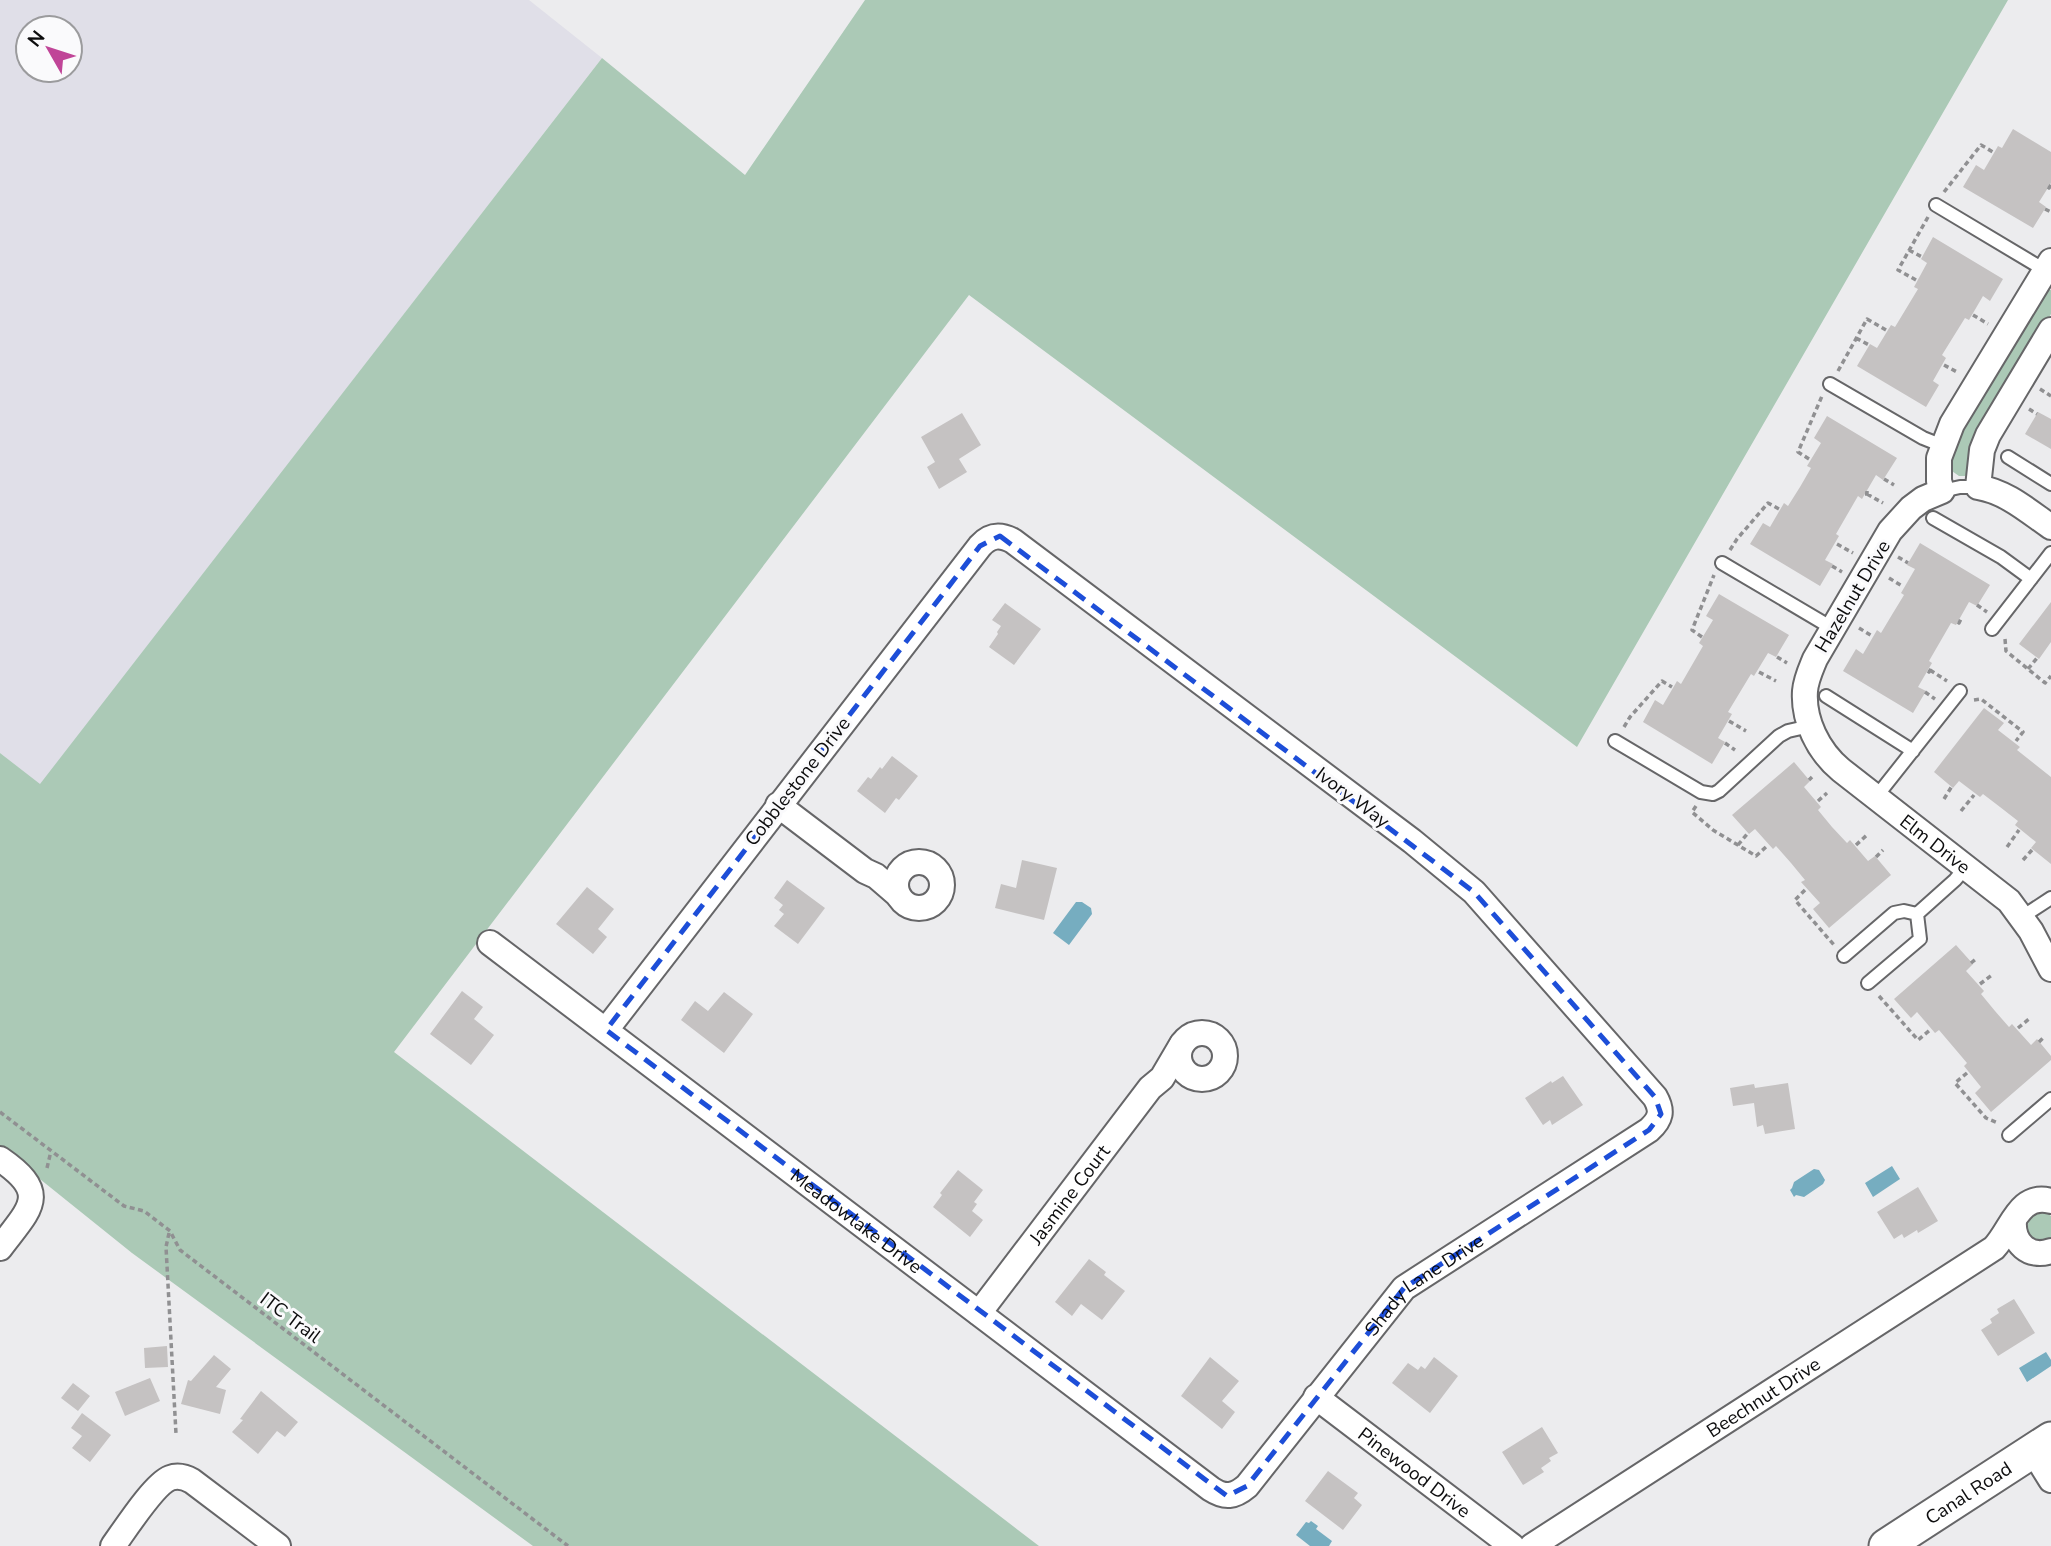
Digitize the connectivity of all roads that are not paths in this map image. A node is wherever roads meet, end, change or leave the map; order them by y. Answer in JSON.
{"nodes":[{"id":1,"x":1936,"y":205,"type":"road end"},
{"id":2,"x":2049,"y":268,"type":"edge"},
{"id":3,"x":2051,"y":330,"type":"edge"},
{"id":4,"x":1830,"y":384,"type":"road end"},
{"id":5,"x":1942,"y":446,"type":"junction"},
{"id":6,"x":2008,"y":457,"type":"dead end"},
{"id":7,"x":2051,"y":484,"type":"edge"},
{"id":8,"x":1978,"y":486,"type":"junction"},
{"id":9,"x":1942,"y":491,"type":"junction"},
{"id":10,"x":1933,"y":518,"type":"dead end"},
{"id":11,"x":2050,"y":525,"type":"edge"},
{"id":12,"x":993,"y":536,"type":"joint"},
{"id":13,"x":2051,"y":552,"type":"edge"},
{"id":14,"x":1722,"y":563,"type":"road end"},
{"id":15,"x":2031,"y":579,"type":"junction"},
{"id":16,"x":1832,"y":628,"type":"junction"},
{"id":17,"x":1992,"y":629,"type":"dead end"},
{"id":18,"x":1960,"y":692,"type":"road end"},
{"id":19,"x":1826,"y":696,"type":"dead end"},
{"id":20,"x":1811,"y":726,"type":"junction"},
{"id":21,"x":1618,"y":736,"type":"road end"},
{"id":22,"x":1913,"y":751,"type":"junction"},
{"id":23,"x":1876,"y":797,"type":"junction"},
{"id":24,"x":778,"y":805,"type":"junction"},
{"id":25,"x":904,"y":867,"type":"junction"},
{"id":26,"x":1966,"y":867,"type":"junction"},
{"id":27,"x":876,"y":876,"type":"junction"},
{"id":28,"x":898,"y":895,"type":"junction"},
{"id":29,"x":2051,"y":898,"type":"edge"},
{"id":30,"x":1917,"y":914,"type":"junction"},
{"id":31,"x":2022,"y":917,"type":"junction"},
{"id":32,"x":490,"y":943,"type":"dead end"},
{"id":33,"x":1841,"y":953,"type":"road end"},
{"id":34,"x":2051,"y":969,"type":"edge"},
{"id":35,"x":1872,"y":987,"type":"road end"},
{"id":36,"x":606,"y":1030,"type":"junction"},
{"id":37,"x":1182,"y":1044,"type":"junction"},
{"id":38,"x":1191,"y":1077,"type":"junction"},
{"id":39,"x":1162,"y":1079,"type":"junction"},
{"id":40,"x":2051,"y":1099,"type":"edge"},
{"id":41,"x":1661,"y":1114,"type":"joint"},
{"id":42,"x":2007,"y":1129,"type":"road end"},
{"id":43,"x":0,"y":1159,"type":"edge"},
{"id":44,"x":2051,"y":1201,"type":"edge"},
{"id":45,"x":2014,"y":1220,"type":"junction"},
{"id":46,"x":0,"y":1248,"type":"edge"},
{"id":47,"x":1994,"y":1248,"type":"junction"},
{"id":48,"x":2040,"y":1251,"type":"edge"},
{"id":49,"x":979,"y":1313,"type":"junction"},
{"id":50,"x":1316,"y":1397,"type":"junction"},
{"id":51,"x":2042,"y":1445,"type":"edge"},
{"id":52,"x":2051,"y":1480,"type":"edge"},
{"id":53,"x":1227,"y":1496,"type":"joint"},
{"id":54,"x":113,"y":1546,"type":"edge"},
{"id":55,"x":278,"y":1546,"type":"edge"},
{"id":56,"x":1512,"y":1546,"type":"edge"},
{"id":57,"x":1532,"y":1546,"type":"edge"},
{"id":58,"x":1886,"y":1546,"type":"edge"}],
"edges":[{"from":1,"to":2,"type":"lane"},
{"from":2,"to":5,"type":"street"},
{"from":3,"to":8,"type":"street"},
{"from":4,"to":5,"type":"lane"},
{"from":5,"to":9,"type":"street"},
{"from":6,"to":7,"type":"lane"},
{"from":8,"to":9,"type":"lane"},
{"from":8,"to":11,"type":"street"},
{"from":9,"to":16,"type":"street","name":"Hazelnut Drive"},
{"from":10,"to":15,"type":"lane"},
{"from":12,"to":24,"type":"street","name":"Cobblestone Drive"},
{"from":12,"to":41,"type":"street","name":"Ivory Way"},
{"from":13,"to":15,"type":"lane"},
{"from":14,"to":16,"type":"lane"},
{"from":15,"to":17,"type":"lane"},
{"from":16,"to":20,"type":"street","name":"Hazelnut Drive"},
{"from":18,"to":22,"type":"lane"},
{"from":19,"to":22,"type":"lane"},
{"from":20,"to":21,"type":"lane"},
{"from":20,"to":23,"type":"street","name":"Elm Drive"},
{"from":22,"to":23,"type":"lane"},
{"from":23,"to":26,"type":"street","name":"Elm Drive"},
{"from":24,"to":27,"type":"street"},
{"from":24,"to":36,"type":"street","name":"Cobblestone Drive"},
{"from":25,"to":27,"type":"street"},
{"from":25,"to":28,"type":"street"},
{"from":25,"to":28,"type":"street"},
{"from":26,"to":30,"type":"lane"},
{"from":26,"to":31,"type":"street","name":"Elm Drive"},
{"from":27,"to":28,"type":"street"},
{"from":29,"to":31,"type":"lane"},
{"from":30,"to":33,"type":"lane"},
{"from":30,"to":35,"type":"lane"},
{"from":31,"to":34,"type":"street","name":"Elm Drive"},
{"from":32,"to":36,"type":"street","name":"Meadowlake Drive"},
{"from":36,"to":49,"type":"street","name":"Meadowlake Drive"},
{"from":37,"to":38,"type":"street"},
{"from":37,"to":38,"type":"street"},
{"from":37,"to":39,"type":"street","name":"Jasmine Court"},
{"from":38,"to":39,"type":"street"},
{"from":39,"to":49,"type":"street","name":"Jasmine Court"},
{"from":40,"to":42,"type":"lane"},
{"from":41,"to":50,"type":"street","name":"Shady Lane Drive"},
{"from":43,"to":46,"type":"street"},
{"from":44,"to":45,"type":"street","name":"Beechnut Drive"},
{"from":45,"to":47,"type":"street","name":"Beechnut Drive"},
{"from":45,"to":48,"type":"street"},
{"from":47,"to":48,"type":"street"},
{"from":47,"to":57,"type":"street","name":"Beechnut Drive"},
{"from":49,"to":53,"type":"street","name":"Meadowlake Drive"},
{"from":50,"to":53,"type":"street","name":"Shady Lane Drive"},
{"from":50,"to":56,"type":"street","name":"Pinewood Drive"},
{"from":51,"to":52,"type":"street"},
{"from":51,"to":58,"type":"street","name":"Canal Road"},
{"from":54,"to":55,"type":"street"}]}
